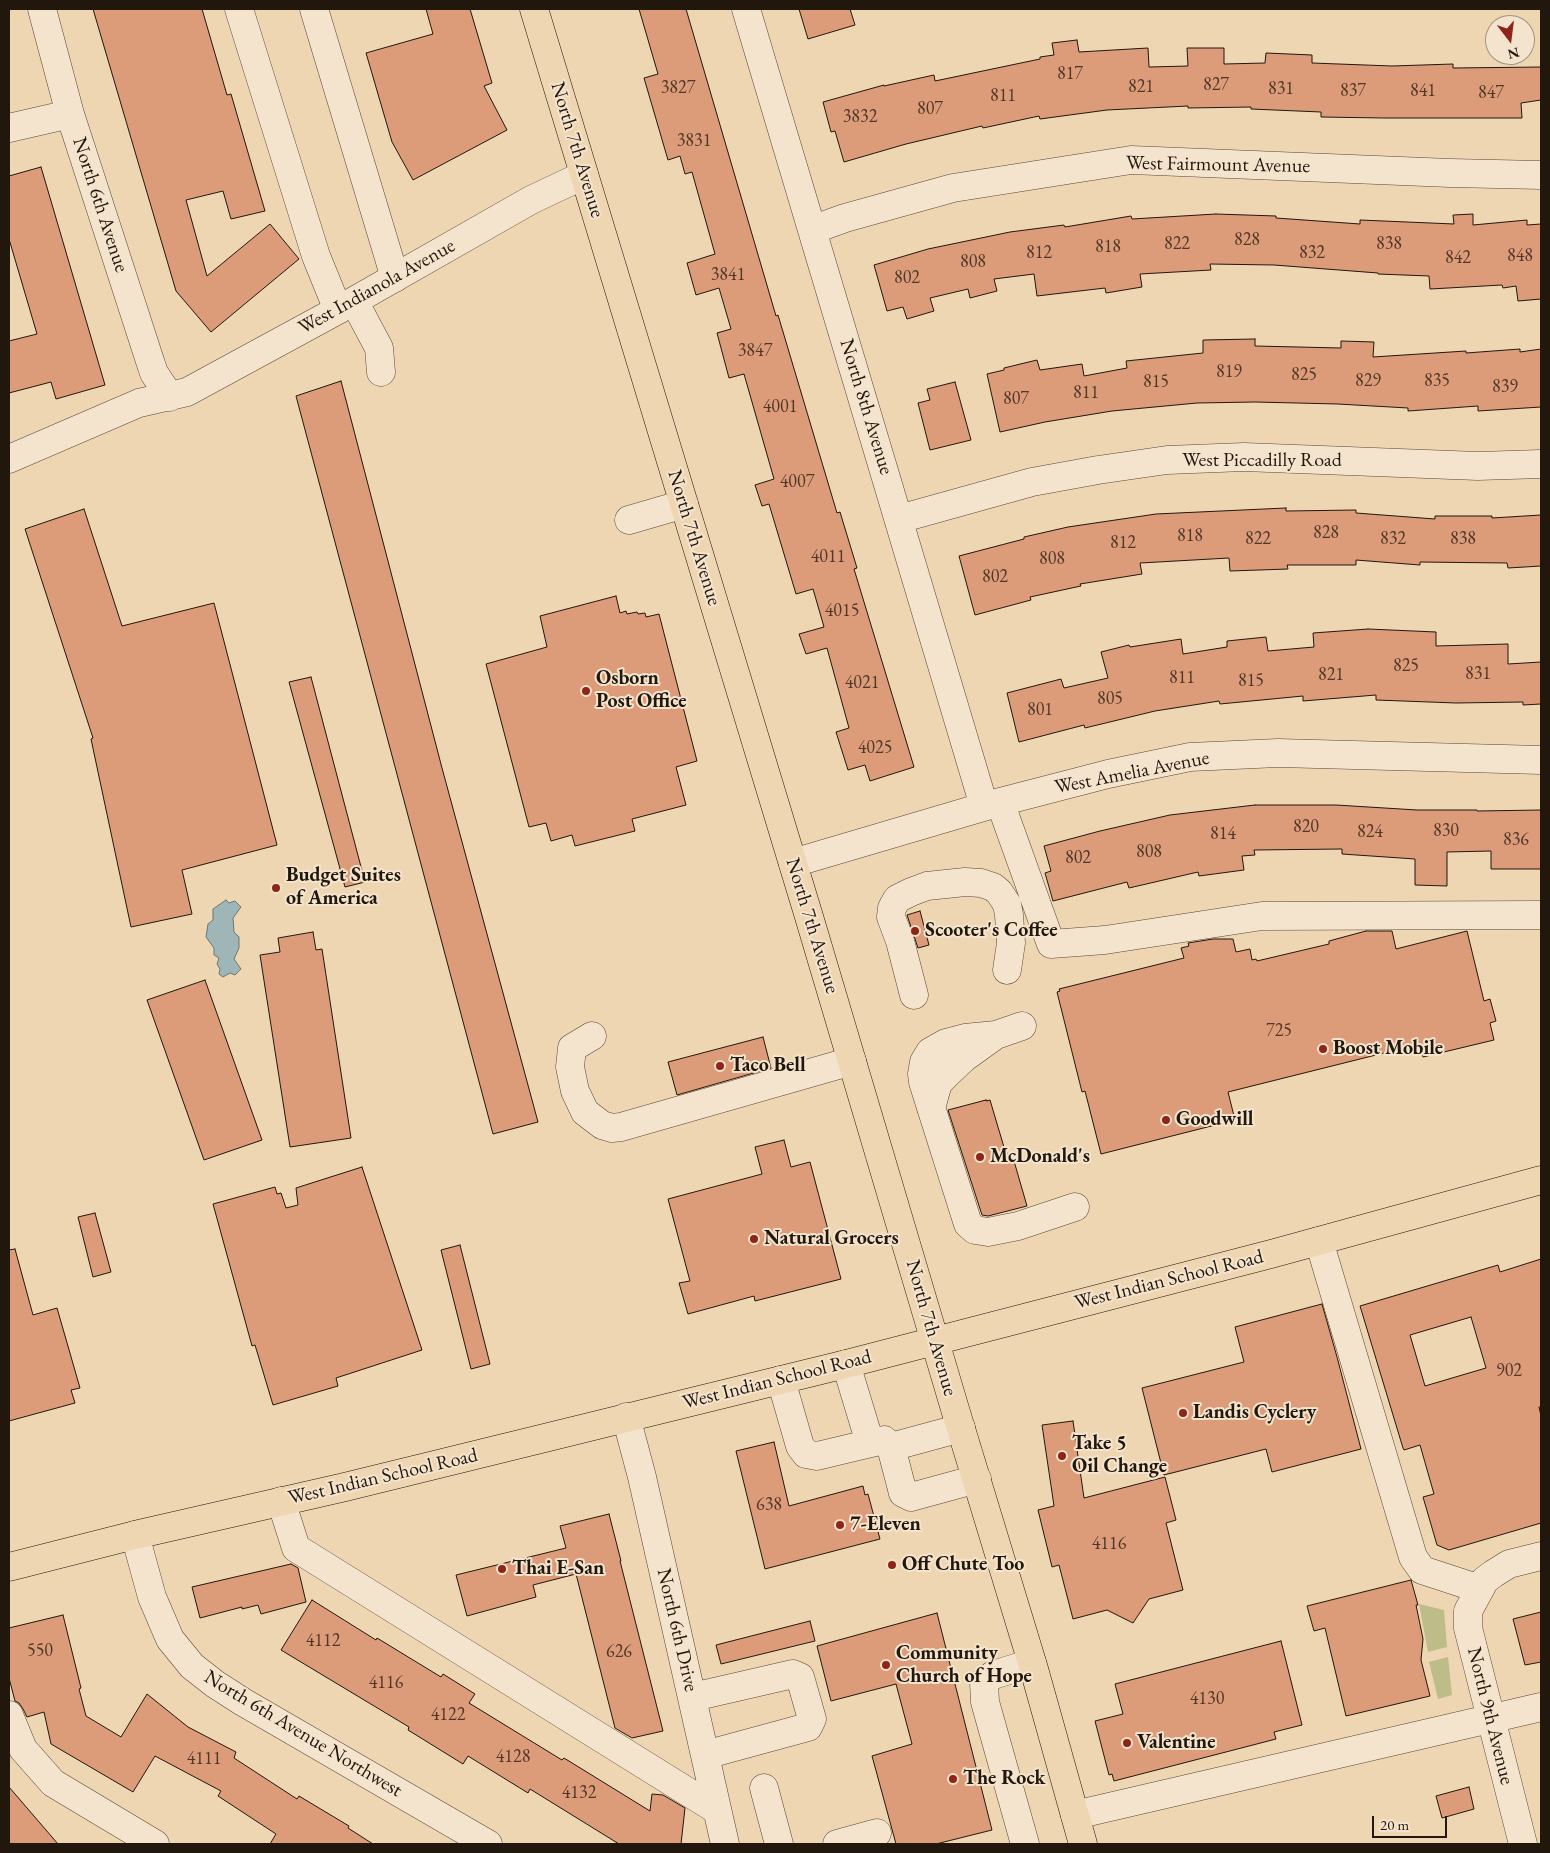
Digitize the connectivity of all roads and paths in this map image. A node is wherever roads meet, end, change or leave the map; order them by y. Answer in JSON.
{"nodes":[{"id":1,"x":42,"y":9,"type":"edge"},
{"id":2,"x":239,"y":9,"type":"edge"},
{"id":3,"x":314,"y":9,"type":"edge"},
{"id":4,"x":534,"y":9,"type":"edge"},
{"id":5,"x":746,"y":9,"type":"edge"},
{"id":6,"x":70,"y":114,"type":"junction"},
{"id":7,"x":9,"y":128,"type":"edge"},
{"id":8,"x":584,"y":175,"type":"junction"},
{"id":9,"x":1541,"y":175,"type":"edge"},
{"id":10,"x":812,"y":230,"type":"junction"},
{"id":11,"x":395,"y":278,"type":"junction"},
{"id":12,"x":346,"y":305,"type":"junction"},
{"id":13,"x":381,"y":372,"type":"dead end"},
{"id":14,"x":170,"y":397,"type":"junction"},
{"id":15,"x":9,"y":459,"type":"edge"},
{"id":16,"x":1541,"y":464,"type":"edge"},
{"id":17,"x":684,"y":504,"type":"junction"},
{"id":18,"x":899,"y":519,"type":"junction"},
{"id":19,"x":629,"y":520,"type":"dead end"},
{"id":20,"x":1541,"y":760,"type":"edge"},
{"id":21,"x":992,"y":804,"type":"junction"},
{"id":22,"x":793,"y":863,"type":"junction"},
{"id":23,"x":1541,"y":915,"type":"edge"},
{"id":24,"x":1007,"y":970,"type":"dead end"},
{"id":25,"x":914,"y":995,"type":"dead end"},
{"id":26,"x":1022,"y":1026,"type":"dead end"},
{"id":27,"x":592,"y":1036,"type":"dead end"},
{"id":28,"x":852,"y":1061,"type":"junction"},
{"id":29,"x":1541,"y":1180,"type":"edge"},
{"id":30,"x":1075,"y":1207,"type":"dead end"},
{"id":31,"x":1319,"y":1241,"type":"junction"},
{"id":32,"x":935,"y":1340,"type":"junction"},
{"id":33,"x":846,"y":1364,"type":"junction"},
{"id":34,"x":782,"y":1380,"type":"junction"},
{"id":35,"x":626,"y":1417,"type":"junction"},
{"id":36,"x":960,"y":1428,"type":"junction"},
{"id":37,"x":881,"y":1445,"type":"junction"},
{"id":38,"x":977,"y":1479,"type":"junction"},
{"id":39,"x":281,"y":1501,"type":"junction"},
{"id":40,"x":135,"y":1535,"type":"junction"},
{"id":41,"x":1541,"y":1556,"type":"edge"},
{"id":42,"x":9,"y":1567,"type":"edge"},
{"id":43,"x":1480,"y":1589,"type":"junction"},
{"id":44,"x":1032,"y":1663,"type":"junction"},
{"id":45,"x":693,"y":1697,"type":"junction"},
{"id":46,"x":1541,"y":1707,"type":"edge"},
{"id":47,"x":9,"y":1714,"type":"edge"},
{"id":48,"x":1491,"y":1720,"type":"junction"},
{"id":49,"x":706,"y":1755,"type":"junction"},
{"id":50,"x":764,"y":1788,"type":"dead end"},
{"id":51,"x":717,"y":1810,"type":"junction"},
{"id":52,"x":1075,"y":1815,"type":"junction"},
{"id":53,"x":877,"y":1833,"type":"dead end"},
{"id":54,"x":155,"y":1844,"type":"edge"},
{"id":55,"x":488,"y":1844,"type":"edge"},
{"id":56,"x":725,"y":1844,"type":"edge"},
{"id":57,"x":779,"y":1844,"type":"edge"},
{"id":58,"x":837,"y":1844,"type":"edge"},
{"id":59,"x":1025,"y":1844,"type":"edge"},
{"id":60,"x":1083,"y":1844,"type":"edge"},
{"id":61,"x":1523,"y":1844,"type":"edge"}],
"edges":[{"from":1,"to":6,"type":"street","name":"North 6th Avenue"},
{"from":2,"to":12,"type":"street"},
{"from":3,"to":11,"type":"street"},
{"from":4,"to":8,"type":"main road","name":"North 7th Avenue"},
{"from":5,"to":10,"type":"street","name":"North 8th Avenue"},
{"from":6,"to":7,"type":"street"},
{"from":6,"to":14,"type":"street","name":"North 6th Avenue"},
{"from":8,"to":11,"type":"street","name":"West Indianola Avenue"},
{"from":8,"to":17,"type":"main road","name":"North 7th Avenue"},
{"from":9,"to":10,"type":"street","name":"West Fairmount Avenue"},
{"from":10,"to":18,"type":"street","name":"North 8th Avenue"},
{"from":11,"to":12,"type":"street","name":"West Indianola Avenue"},
{"from":12,"to":13,"type":"street"},
{"from":12,"to":14,"type":"street","name":"West Indianola Avenue"},
{"from":14,"to":15,"type":"street","name":"West Indianola Avenue"},
{"from":16,"to":18,"type":"street","name":"West Piccadilly Road"},
{"from":17,"to":19,"type":"street"},
{"from":17,"to":22,"type":"main road","name":"North 7th Avenue"},
{"from":18,"to":21,"type":"street","name":"North 8th Avenue"},
{"from":20,"to":21,"type":"street","name":"West Amelia Avenue"},
{"from":21,"to":22,"type":"street","name":"West Amelia Avenue"},
{"from":21,"to":23,"type":"street","name":"North 8th Avenue"},
{"from":22,"to":28,"type":"main road","name":"North 7th Avenue"},
{"from":24,"to":25,"type":"street"},
{"from":26,"to":30,"type":"street"},
{"from":27,"to":28,"type":"street"},
{"from":28,"to":32,"type":"main road","name":"North 7th Avenue"},
{"from":29,"to":31,"type":"main road","name":"West Indian School Road"},
{"from":31,"to":32,"type":"main road","name":"West Indian School Road"},
{"from":31,"to":43,"type":"street"},
{"from":32,"to":33,"type":"main road","name":"West Indian School Road"},
{"from":32,"to":36,"type":"main road","name":"North 7th Avenue"},
{"from":33,"to":34,"type":"main road","name":"West Indian School Road"},
{"from":33,"to":37,"type":"street"},
{"from":34,"to":35,"type":"main road","name":"West Indian School Road"},
{"from":34,"to":37,"type":"street"},
{"from":35,"to":39,"type":"main road","name":"West Indian School Road"},
{"from":35,"to":45,"type":"street","name":"North 6th Drive"},
{"from":36,"to":37,"type":"street"},
{"from":36,"to":38,"type":"main road","name":"North 7th Avenue"},
{"from":37,"to":38,"type":"street"},
{"from":38,"to":44,"type":"main road","name":"North 7th Avenue"},
{"from":39,"to":40,"type":"main road","name":"West Indian School Road"},
{"from":39,"to":51,"type":"street"},
{"from":40,"to":42,"type":"main road","name":"West Indian School Road"},
{"from":40,"to":55,"type":"street","name":"North 6th Avenue Northwest"},
{"from":41,"to":43,"type":"street","name":"North 9th Avenue"},
{"from":43,"to":48,"type":"street","name":"North 9th Avenue"},
{"from":44,"to":52,"type":"main road","name":"North 7th Avenue"},
{"from":44,"to":59,"type":"street"},
{"from":45,"to":49,"type":"street","name":"North 6th Drive"},
{"from":45,"to":49,"type":"street"},
{"from":46,"to":48,"type":"street"},
{"from":47,"to":54,"type":"street"},
{"from":48,"to":52,"type":"street"},
{"from":48,"to":61,"type":"street","name":"North 9th Avenue"},
{"from":49,"to":51,"type":"street","name":"North 6th Drive"},
{"from":50,"to":57,"type":"street"},
{"from":51,"to":56,"type":"street","name":"North 6th Drive"},
{"from":52,"to":60,"type":"main road","name":"North 7th Avenue"},
{"from":53,"to":58,"type":"street"}]}
